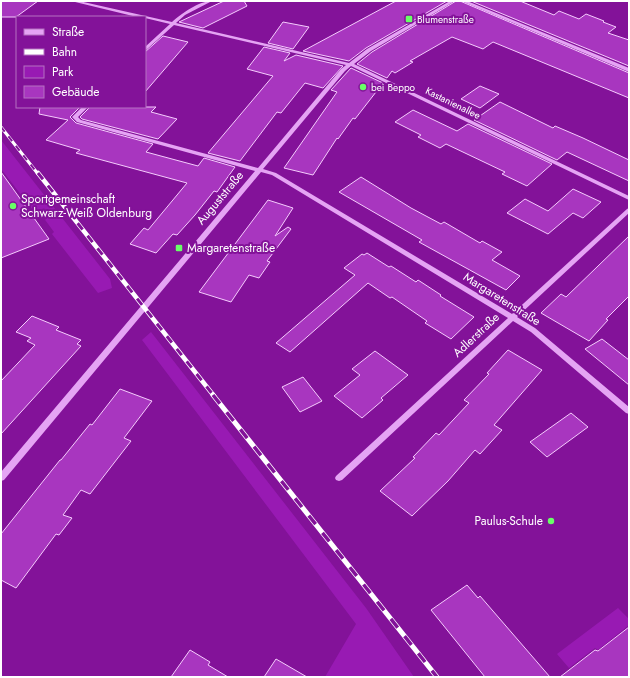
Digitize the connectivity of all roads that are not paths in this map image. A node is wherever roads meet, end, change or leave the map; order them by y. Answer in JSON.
{"nodes":[{"id":1,"x":73,"y":1,"type":"edge"},
{"id":2,"x":210,"y":1,"type":"edge"},
{"id":3,"x":453,"y":1,"type":"edge"},
{"id":4,"x":463,"y":1,"type":"edge"},
{"id":5,"x":140,"y":16,"type":"edge"},
{"id":6,"x":146,"y":18,"type":"edge"},
{"id":7,"x":172,"y":24,"type":"junction"},
{"id":8,"x":146,"y":49,"type":"edge"},
{"id":9,"x":350,"y":64,"type":"junction"},
{"id":10,"x":629,"y":70,"type":"edge"},
{"id":11,"x":84,"y":108,"type":"edge"},
{"id":12,"x":259,"y":169,"type":"junction"},
{"id":13,"x":629,"y":198,"type":"edge"},
{"id":14,"x":629,"y":210,"type":"edge"},
{"id":15,"x":512,"y":318,"type":"junction"},
{"id":16,"x":629,"y":411,"type":"edge"},
{"id":17,"x":1,"y":478,"type":"edge"},
{"id":18,"x":339,"y":478,"type":"dead end"}],
"edges":[{"from":1,"to":5,"type":"street","name":"Kastanienallee"},
{"from":2,"to":7,"type":"street"},
{"from":3,"to":9,"type":"street","name":"Auguststraße"},
{"from":4,"to":10,"type":"street"},
{"from":6,"to":7,"type":"street","name":"Kastanienallee"},
{"from":7,"to":8,"type":"street"},
{"from":7,"to":9,"type":"street","name":"Kastanienallee"},
{"from":9,"to":12,"type":"street","name":"Auguststraße"},
{"from":9,"to":13,"type":"street","name":"Kastanienallee"},
{"from":11,"to":12,"type":"street","name":"Margaretenstraße"},
{"from":12,"to":15,"type":"street","name":"Margaretenstraße"},
{"from":12,"to":17,"type":"street","name":"Auguststraße"},
{"from":14,"to":15,"type":"street","name":"Adlerstraße"},
{"from":15,"to":16,"type":"street","name":"Margaretenstraße"},
{"from":15,"to":18,"type":"street","name":"Adlerstraße"}]}
